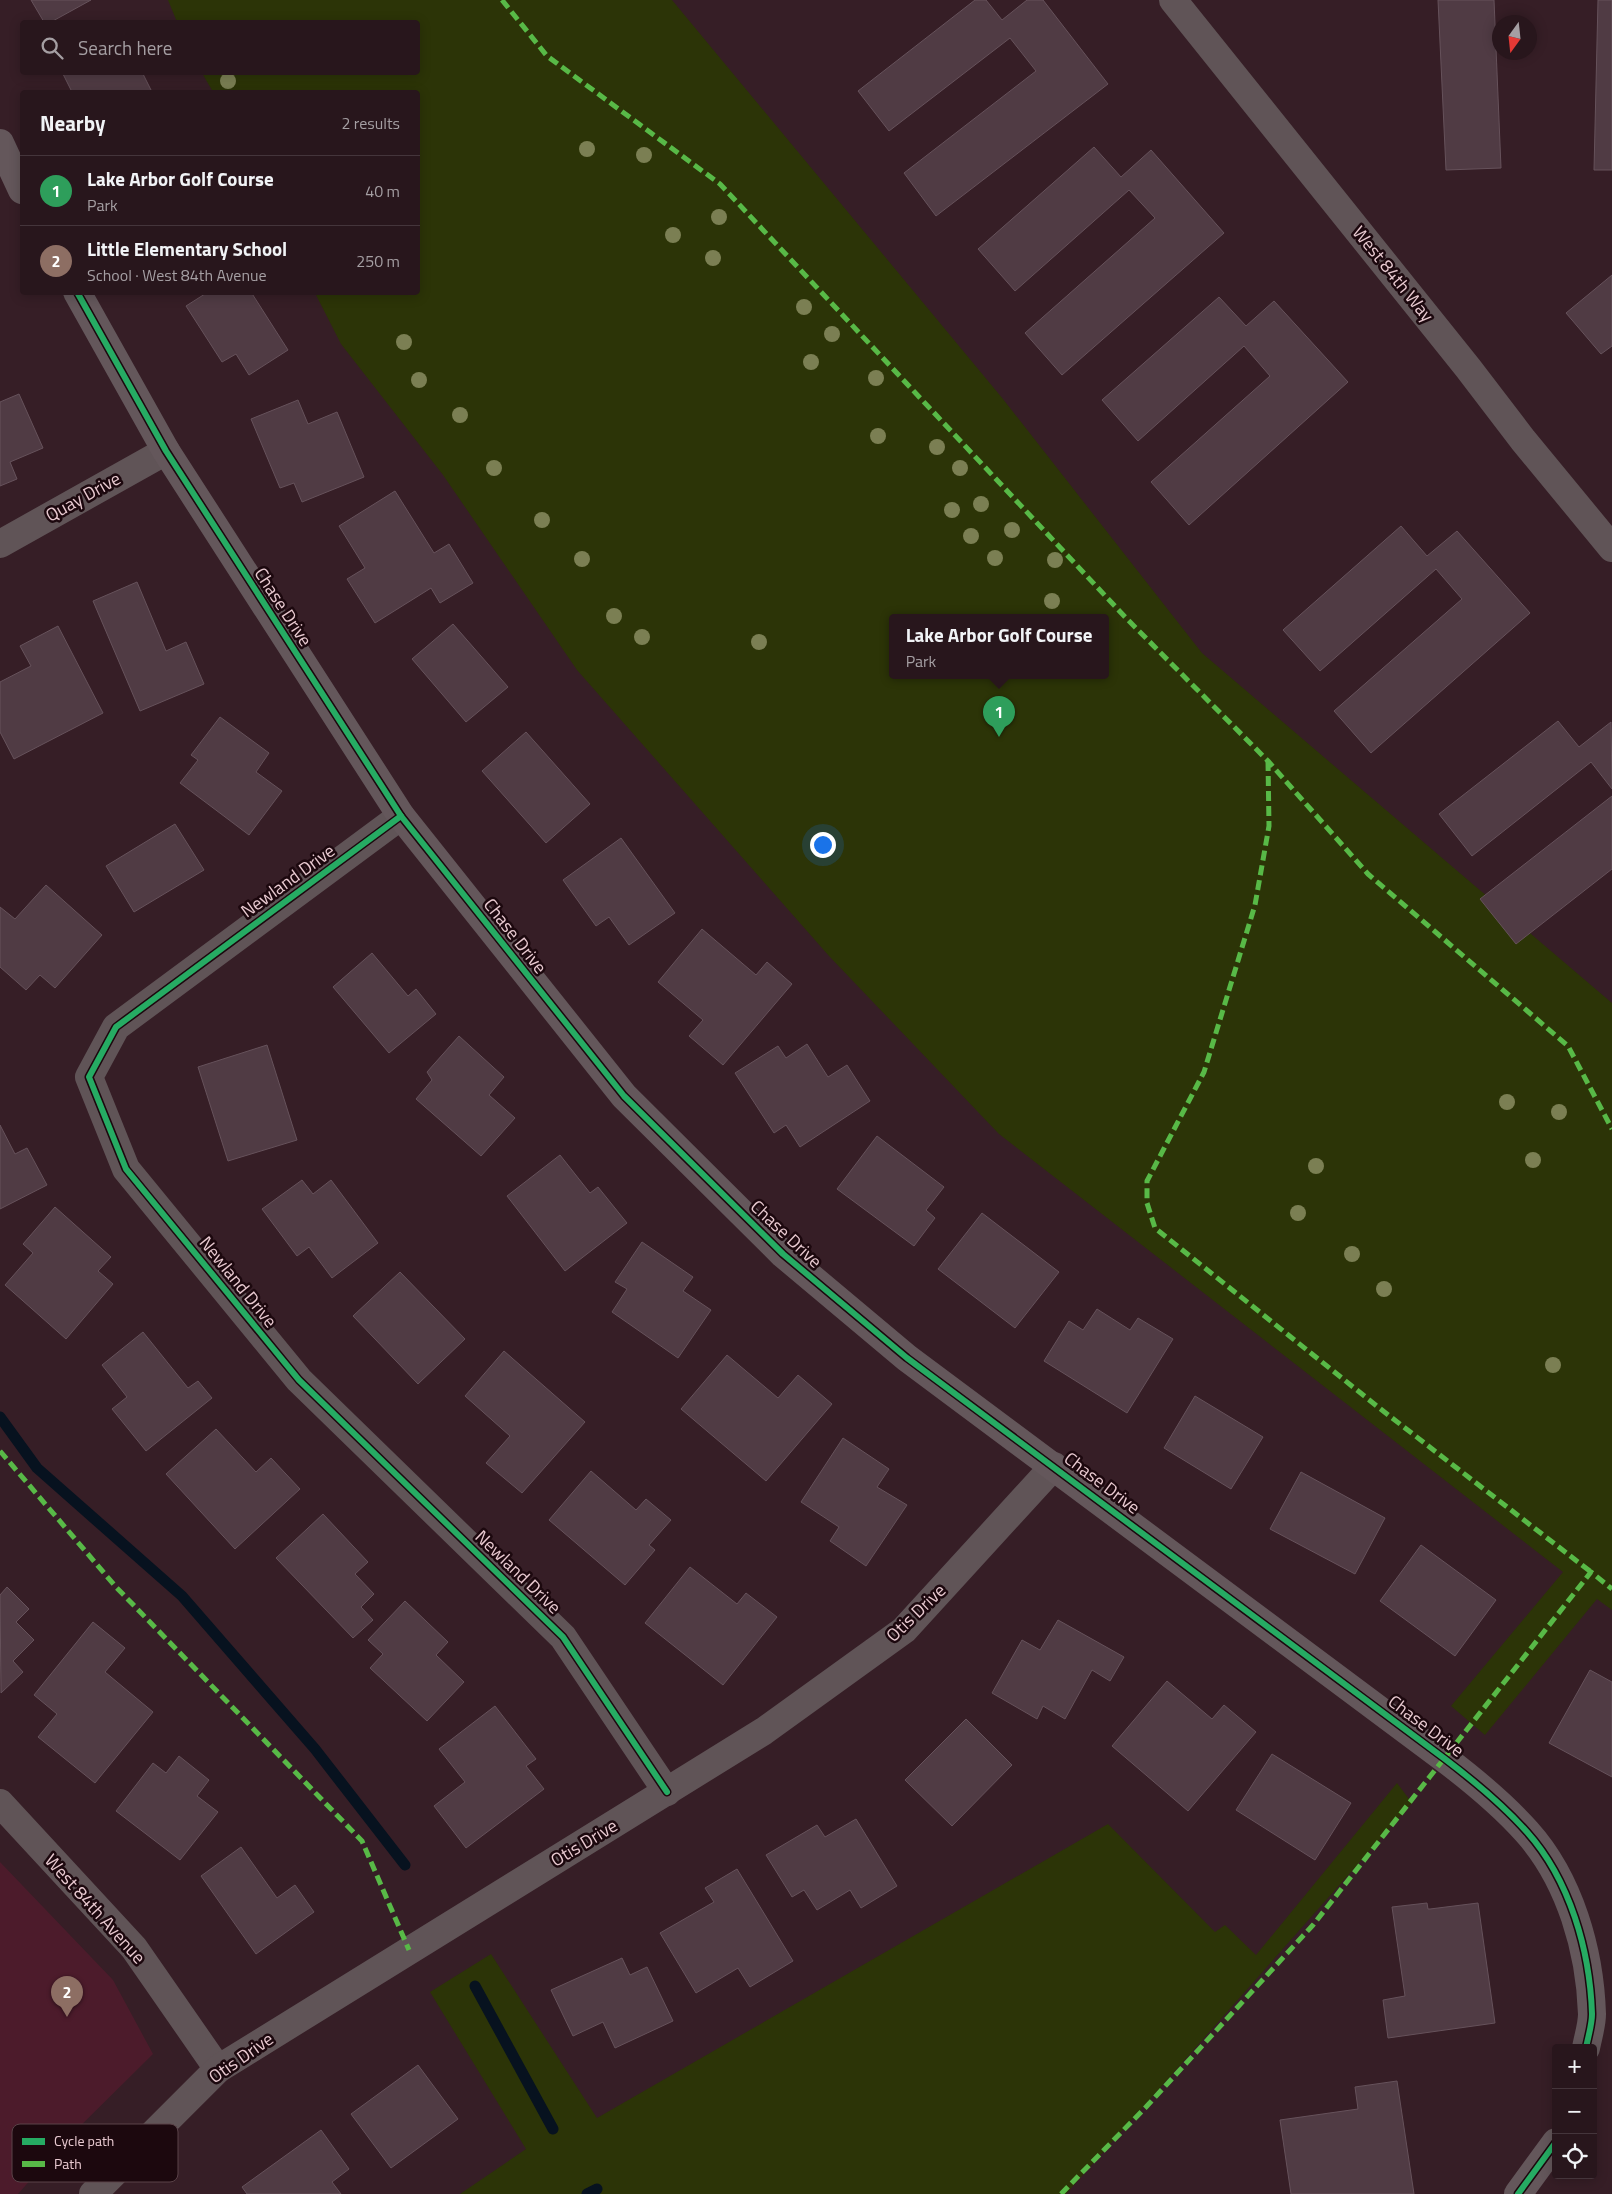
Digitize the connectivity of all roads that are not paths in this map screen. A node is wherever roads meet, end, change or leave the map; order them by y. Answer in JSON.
{"nodes":[{"id":1,"x":1173,"y":0,"type":"edge"},
{"id":2,"x":0,"y":143,"type":"edge"},
{"id":3,"x":20,"y":186,"type":"edge"},
{"id":4,"x":79,"y":295,"type":"edge"},
{"id":5,"x":166,"y":451,"type":"junction"},
{"id":6,"x":0,"y":544,"type":"edge"},
{"id":7,"x":1612,"y":548,"type":"edge"},
{"id":8,"x":401,"y":816,"type":"junction"},
{"id":9,"x":1054,"y":1466,"type":"junction"},
{"id":10,"x":667,"y":1792,"type":"junction"},
{"id":11,"x":0,"y":1803,"type":"edge"},
{"id":12,"x":1587,"y":2044,"type":"edge"},
{"id":13,"x":218,"y":2069,"type":"junction"},
{"id":14,"x":163,"y":2124,"type":"edge"},
{"id":15,"x":1552,"y":2147,"type":"edge"},
{"id":16,"x":105,"y":2182,"type":"edge"},
{"id":17,"x":93,"y":2194,"type":"edge"},
{"id":18,"x":1518,"y":2194,"type":"edge"}],
"edges":[{"from":1,"to":7,"type":"street","name":"West 84th Way"},
{"from":2,"to":3,"type":"street"},
{"from":4,"to":5,"type":"street","name":"Chase Drive"},
{"from":5,"to":6,"type":"street","name":"Quay Drive"},
{"from":5,"to":8,"type":"street","name":"Chase Drive"},
{"from":8,"to":9,"type":"street","name":"Chase Drive"},
{"from":8,"to":10,"type":"street","name":"Newland Drive"},
{"from":9,"to":10,"type":"street","name":"Otis Drive"},
{"from":9,"to":12,"type":"street","name":"Chase Drive"},
{"from":10,"to":13,"type":"street","name":"Otis Drive"},
{"from":11,"to":13,"type":"street","name":"West 84th Avenue"},
{"from":13,"to":14,"type":"street","name":"Otis Drive"},
{"from":15,"to":18,"type":"street"},
{"from":16,"to":17,"type":"street","name":"Otis Drive"}]}
